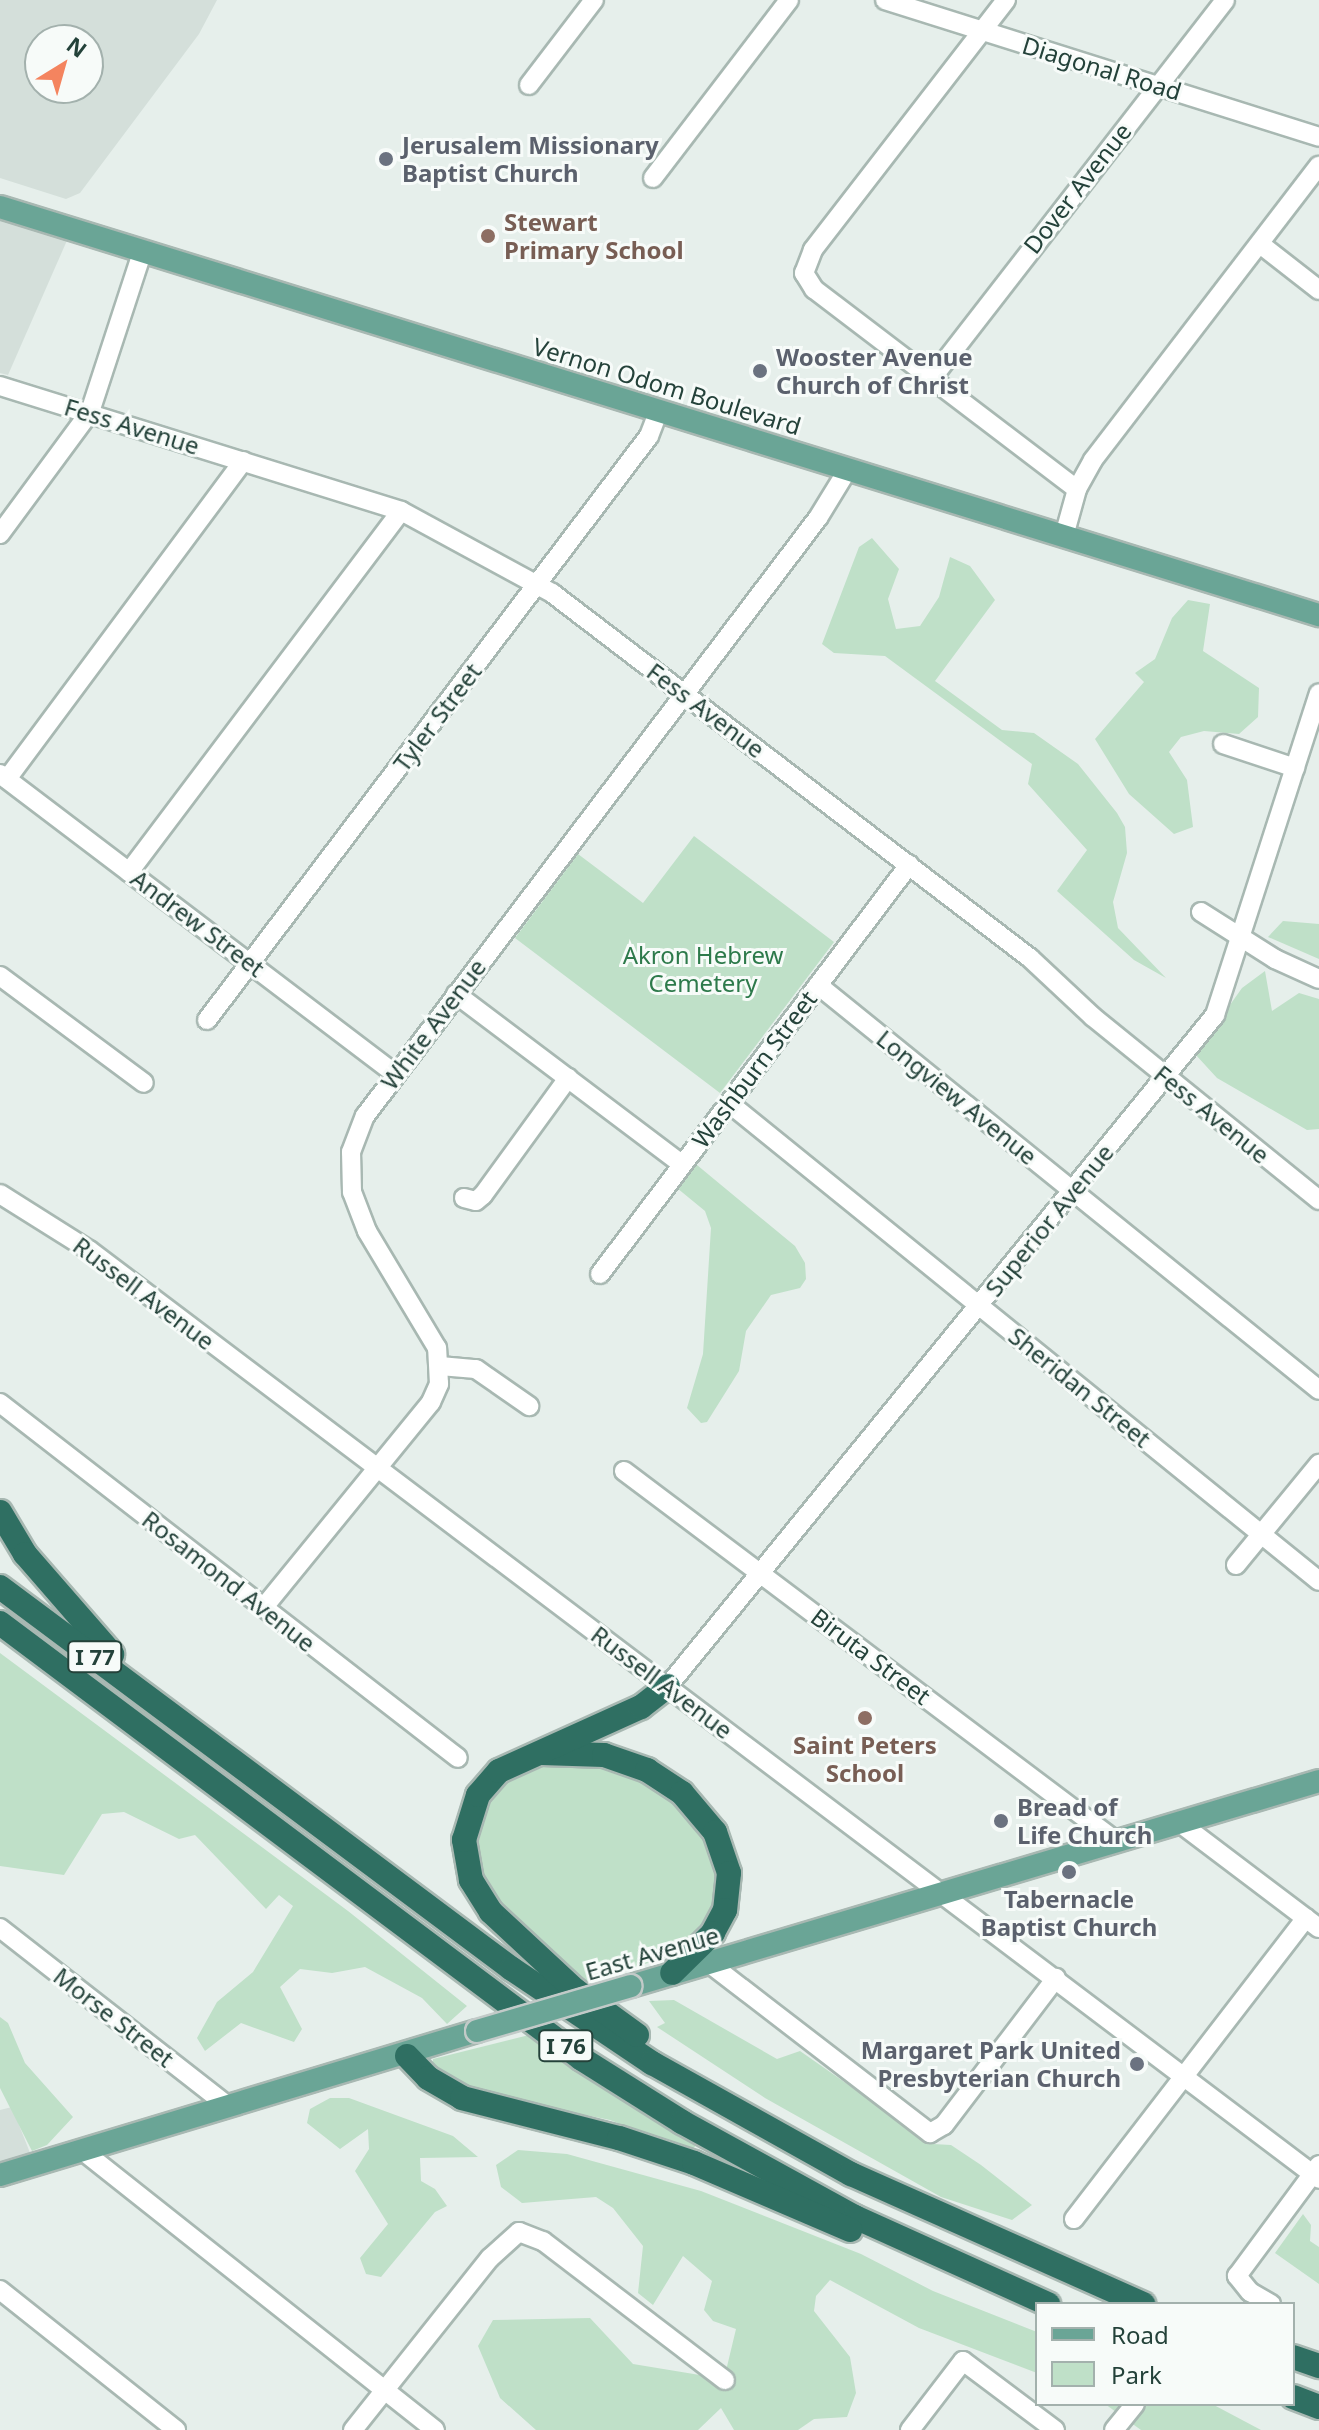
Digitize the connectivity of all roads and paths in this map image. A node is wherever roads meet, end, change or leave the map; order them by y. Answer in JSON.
{"nodes":[{"id":1,"x":594,"y":0,"type":"edge"},
{"id":2,"x":789,"y":0,"type":"edge"},
{"id":3,"x":885,"y":0,"type":"edge"},
{"id":4,"x":1006,"y":0,"type":"edge"},
{"id":5,"x":1225,"y":0,"type":"edge"},
{"id":6,"x":982,"y":30,"type":"junction"},
{"id":7,"x":529,"y":85,"type":"dead end"},
{"id":8,"x":1159,"y":85,"type":"junction"},
{"id":9,"x":1319,"y":137,"type":"edge"},
{"id":10,"x":1319,"y":166,"type":"edge"},
{"id":11,"x":653,"y":178,"type":"dead end"},
{"id":12,"x":0,"y":207,"type":"edge"},
{"id":13,"x":1260,"y":244,"type":"junction"},
{"id":14,"x":143,"y":250,"type":"junction"},
{"id":15,"x":1319,"y":290,"type":"edge"},
{"id":16,"x":932,"y":378,"type":"junction"},
{"id":17,"x":0,"y":386,"type":"edge"},
{"id":18,"x":659,"y":410,"type":"junction"},
{"id":19,"x":90,"y":412,"type":"junction"},
{"id":20,"x":243,"y":461,"type":"junction"},
{"id":21,"x":848,"y":469,"type":"junction"},
{"id":22,"x":1077,"y":489,"type":"junction"},
{"id":23,"x":401,"y":511,"type":"junction"},
{"id":24,"x":0,"y":534,"type":"edge"},
{"id":25,"x":1064,"y":536,"type":"junction"},
{"id":26,"x":536,"y":586,"type":"junction"},
{"id":27,"x":1319,"y":615,"type":"edge"},
{"id":28,"x":685,"y":693,"type":"junction"},
{"id":29,"x":1319,"y":693,"type":"edge"},
{"id":30,"x":1223,"y":744,"type":"dead end"},
{"id":31,"x":1295,"y":768,"type":"junction"},
{"id":32,"x":3,"y":776,"type":"edge"},
{"id":33,"x":909,"y":865,"type":"junction"},
{"id":34,"x":129,"y":872,"type":"junction"},
{"id":35,"x":1201,"y":912,"type":"dead end"},
{"id":36,"x":1242,"y":936,"type":"junction"},
{"id":37,"x":250,"y":963,"type":"junction"},
{"id":38,"x":0,"y":976,"type":"edge"},
{"id":39,"x":1319,"y":979,"type":"edge"},
{"id":40,"x":818,"y":985,"type":"junction"},
{"id":41,"x":456,"y":994,"type":"junction"},
{"id":42,"x":207,"y":1020,"type":"dead end"},
{"id":43,"x":395,"y":1074,"type":"junction"},
{"id":44,"x":1165,"y":1076,"type":"junction"},
{"id":45,"x":568,"y":1078,"type":"junction"},
{"id":46,"x":144,"y":1083,"type":"dead end"},
{"id":47,"x":729,"y":1103,"type":"junction"},
{"id":48,"x":682,"y":1164,"type":"junction"},
{"id":49,"x":1073,"y":1191,"type":"junction"},
{"id":50,"x":0,"y":1194,"type":"edge"},
{"id":51,"x":464,"y":1198,"type":"dead end"},
{"id":52,"x":1319,"y":1200,"type":"edge"},
{"id":53,"x":600,"y":1274,"type":"dead end"},
{"id":54,"x":980,"y":1306,"type":"junction"},
{"id":55,"x":440,"y":1366,"type":"junction"},
{"id":56,"x":1319,"y":1390,"type":"edge"},
{"id":57,"x":0,"y":1403,"type":"edge"},
{"id":58,"x":529,"y":1406,"type":"dead end"},
{"id":59,"x":1319,"y":1464,"type":"edge"},
{"id":60,"x":377,"y":1468,"type":"junction"},
{"id":61,"x":624,"y":1471,"type":"dead end"},
{"id":62,"x":0,"y":1512,"type":"edge"},
{"id":63,"x":1262,"y":1535,"type":"junction"},
{"id":64,"x":1236,"y":1565,"type":"dead end"},
{"id":65,"x":761,"y":1574,"type":"junction"},
{"id":66,"x":1319,"y":1581,"type":"edge"},
{"id":67,"x":0,"y":1587,"type":"edge"},
{"id":68,"x":264,"y":1607,"type":"junction"},
{"id":69,"x":0,"y":1623,"type":"edge"},
{"id":70,"x":668,"y":1686,"type":"junction"},
{"id":71,"x":189,"y":1727,"type":"junction"},
{"id":72,"x":531,"y":1754,"type":"junction"},
{"id":73,"x":458,"y":1758,"type":"dead end"},
{"id":74,"x":1319,"y":1781,"type":"edge"},
{"id":75,"x":1180,"y":1823,"type":"junction"},
{"id":76,"x":1117,"y":1842,"type":"junction"},
{"id":77,"x":946,"y":1893,"type":"junction"},
{"id":78,"x":1313,"y":1923,"type":"edge"},
{"id":79,"x":0,"y":1928,"type":"edge"},
{"id":80,"x":709,"y":1963,"type":"junction"},
{"id":81,"x":672,"y":1973,"type":"junction"},
{"id":82,"x":1056,"y":1978,"type":"junction"},
{"id":83,"x":407,"y":2056,"type":"junction"},
{"id":84,"x":1184,"y":2076,"type":"junction"},
{"id":85,"x":228,"y":2106,"type":"junction"},
{"id":86,"x":787,"y":2140,"type":"junction"},
{"id":87,"x":83,"y":2151,"type":"junction"},
{"id":88,"x":1317,"y":2173,"type":"edge"},
{"id":89,"x":0,"y":2175,"type":"edge"},
{"id":90,"x":1074,"y":2219,"type":"dead end"},
{"id":91,"x":0,"y":2290,"type":"edge"},
{"id":92,"x":1040,"y":2302,"type":"edge"},
{"id":93,"x":1042,"y":2302,"type":"edge"},
{"id":94,"x":1138,"y":2302,"type":"edge"},
{"id":95,"x":1268,"y":2302,"type":"edge"},
{"id":96,"x":1295,"y":2358,"type":"edge"},
{"id":97,"x":1319,"y":2366,"type":"edge"},
{"id":98,"x":725,"y":2380,"type":"dead end"},
{"id":99,"x":384,"y":2390,"type":"junction"},
{"id":100,"x":1295,"y":2398,"type":"edge"},
{"id":101,"x":1133,"y":2406,"type":"edge"},
{"id":102,"x":1319,"y":2407,"type":"edge"},
{"id":103,"x":176,"y":2430,"type":"edge"},
{"id":104,"x":353,"y":2430,"type":"edge"},
{"id":105,"x":435,"y":2430,"type":"edge"},
{"id":106,"x":910,"y":2430,"type":"edge"},
{"id":107,"x":1055,"y":2430,"type":"edge"},
{"id":108,"x":1114,"y":2430,"type":"edge"}],
"edges":[{"from":1,"to":7,"type":"street"},
{"from":2,"to":11,"type":"street"},
{"from":3,"to":6,"type":"street","name":"Diagonal Road"},
{"from":4,"to":6,"type":"street"},
{"from":5,"to":8,"type":"street","name":"Dover Avenue"},
{"from":6,"to":8,"type":"street","name":"Diagonal Road"},
{"from":6,"to":16,"type":"street"},
{"from":8,"to":9,"type":"street","name":"Diagonal Road"},
{"from":8,"to":16,"type":"street","name":"Dover Avenue"},
{"from":10,"to":13,"type":"street"},
{"from":12,"to":14,"type":"main road","name":"Vernon Odom Boulevard"},
{"from":13,"to":15,"type":"street"},
{"from":13,"to":22,"type":"street"},
{"from":14,"to":18,"type":"main road","name":"Vernon Odom Boulevard"},
{"from":14,"to":19,"type":"street"},
{"from":16,"to":22,"type":"street"},
{"from":17,"to":19,"type":"street","name":"Fess Avenue"},
{"from":18,"to":21,"type":"main road","name":"Vernon Odom Boulevard"},
{"from":18,"to":26,"type":"street","name":"Tyler Street"},
{"from":19,"to":20,"type":"street","name":"Fess Avenue"},
{"from":19,"to":24,"type":"street"},
{"from":20,"to":23,"type":"street","name":"Fess Avenue"},
{"from":20,"to":32,"type":"street"},
{"from":21,"to":25,"type":"main road","name":"Vernon Odom Boulevard"},
{"from":21,"to":28,"type":"street","name":"White Avenue"},
{"from":22,"to":25,"type":"street"},
{"from":23,"to":26,"type":"street","name":"Fess Avenue"},
{"from":23,"to":34,"type":"street"},
{"from":25,"to":27,"type":"main road","name":"Vernon Odom Boulevard"},
{"from":26,"to":28,"type":"street","name":"Fess Avenue"},
{"from":26,"to":37,"type":"street","name":"Tyler Street"},
{"from":28,"to":33,"type":"street","name":"Fess Avenue"},
{"from":28,"to":41,"type":"street","name":"White Avenue"},
{"from":29,"to":31,"type":"street","name":"Superior Avenue"},
{"from":30,"to":31,"type":"street"},
{"from":31,"to":36,"type":"street","name":"Superior Avenue"},
{"from":32,"to":34,"type":"street","name":"Andrew Street"},
{"from":33,"to":40,"type":"street","name":"Washburn Street"},
{"from":33,"to":44,"type":"street","name":"Fess Avenue"},
{"from":34,"to":37,"type":"street","name":"Andrew Street"},
{"from":35,"to":36,"type":"street"},
{"from":36,"to":39,"type":"street"},
{"from":36,"to":44,"type":"street","name":"Superior Avenue"},
{"from":37,"to":42,"type":"street","name":"Tyler Street"},
{"from":37,"to":43,"type":"street","name":"Andrew Street"},
{"from":38,"to":46,"type":"street"},
{"from":40,"to":47,"type":"street","name":"Washburn Street"},
{"from":40,"to":49,"type":"street","name":"Longview Avenue"},
{"from":41,"to":43,"type":"street","name":"White Avenue"},
{"from":41,"to":45,"type":"street"},
{"from":43,"to":55,"type":"street","name":"White Avenue"},
{"from":44,"to":49,"type":"street","name":"Superior Avenue"},
{"from":44,"to":52,"type":"street","name":"Fess Avenue"},
{"from":45,"to":48,"type":"street"},
{"from":45,"to":51,"type":"street"},
{"from":47,"to":48,"type":"street","name":"Washburn Street"},
{"from":47,"to":54,"type":"street","name":"Sheridan Street"},
{"from":48,"to":53,"type":"street","name":"Washburn Street"},
{"from":49,"to":54,"type":"street","name":"Superior Avenue"},
{"from":49,"to":56,"type":"street","name":"Longview Avenue"},
{"from":50,"to":60,"type":"street","name":"Russell Avenue"},
{"from":54,"to":63,"type":"street","name":"Sheridan Street"},
{"from":54,"to":65,"type":"street","name":"Superior Avenue"},
{"from":55,"to":58,"type":"street"},
{"from":55,"to":60,"type":"street"},
{"from":57,"to":68,"type":"street","name":"Rosamond Avenue"},
{"from":59,"to":63,"type":"street"},
{"from":60,"to":68,"type":"street"},
{"from":60,"to":70,"type":"street","name":"Russell Avenue"},
{"from":61,"to":65,"type":"street","name":"Biruta Street"},
{"from":62,"to":71,"type":"highway","number":"I 76"},
{"from":63,"to":64,"type":"street"},
{"from":63,"to":66,"type":"street","name":"Sheridan Street"},
{"from":65,"to":70,"type":"street","name":"Superior Avenue"},
{"from":65,"to":76,"type":"street","name":"Biruta Street"},
{"from":67,"to":71,"type":"highway","number":"I 77"},
{"from":68,"to":73,"type":"street","name":"Rosamond Avenue"},
{"from":69,"to":93,"type":"highway","number":"I 76"},
{"from":70,"to":72,"type":"highway"},
{"from":70,"to":77,"type":"street","name":"Russell Avenue"},
{"from":71,"to":86,"type":"highway","number":"I 76"},
{"from":72,"to":81,"type":"highway"},
{"from":72,"to":86,"type":"highway"},
{"from":74,"to":75,"type":"main road","name":"East Avenue"},
{"from":75,"to":76,"type":"main road","name":"East Avenue"},
{"from":75,"to":78,"type":"street"},
{"from":76,"to":77,"type":"main road","name":"East Avenue"},
{"from":77,"to":80,"type":"main road","name":"East Avenue"},
{"from":77,"to":82,"type":"street","name":"Russell Avenue"},
{"from":78,"to":84,"type":"street"},
{"from":79,"to":85,"type":"street","name":"Morse Street"},
{"from":80,"to":81,"type":"main road","name":"East Avenue"},
{"from":80,"to":82,"type":"street"},
{"from":81,"to":83,"type":"main road","name":"East Avenue","bridge":true},
{"from":82,"to":84,"type":"street","name":"Russell Avenue"},
{"from":83,"to":85,"type":"main road","name":"East Avenue"},
{"from":83,"to":92,"type":"highway"},
{"from":84,"to":88,"type":"street","name":"Russell Avenue"},
{"from":84,"to":90,"type":"street"},
{"from":85,"to":87,"type":"main road","name":"East Avenue"},
{"from":86,"to":94,"type":"highway","number":"I 76"},
{"from":87,"to":89,"type":"main road","name":"East Avenue"},
{"from":87,"to":99,"type":"street"},
{"from":88,"to":95,"type":"street"},
{"from":91,"to":103,"type":"street"},
{"from":96,"to":97,"type":"highway"},
{"from":98,"to":99,"type":"street"},
{"from":99,"to":104,"type":"street"},
{"from":99,"to":105,"type":"street"},
{"from":100,"to":102,"type":"highway"},
{"from":101,"to":108,"type":"street"},
{"from":106,"to":107,"type":"street"}]}
